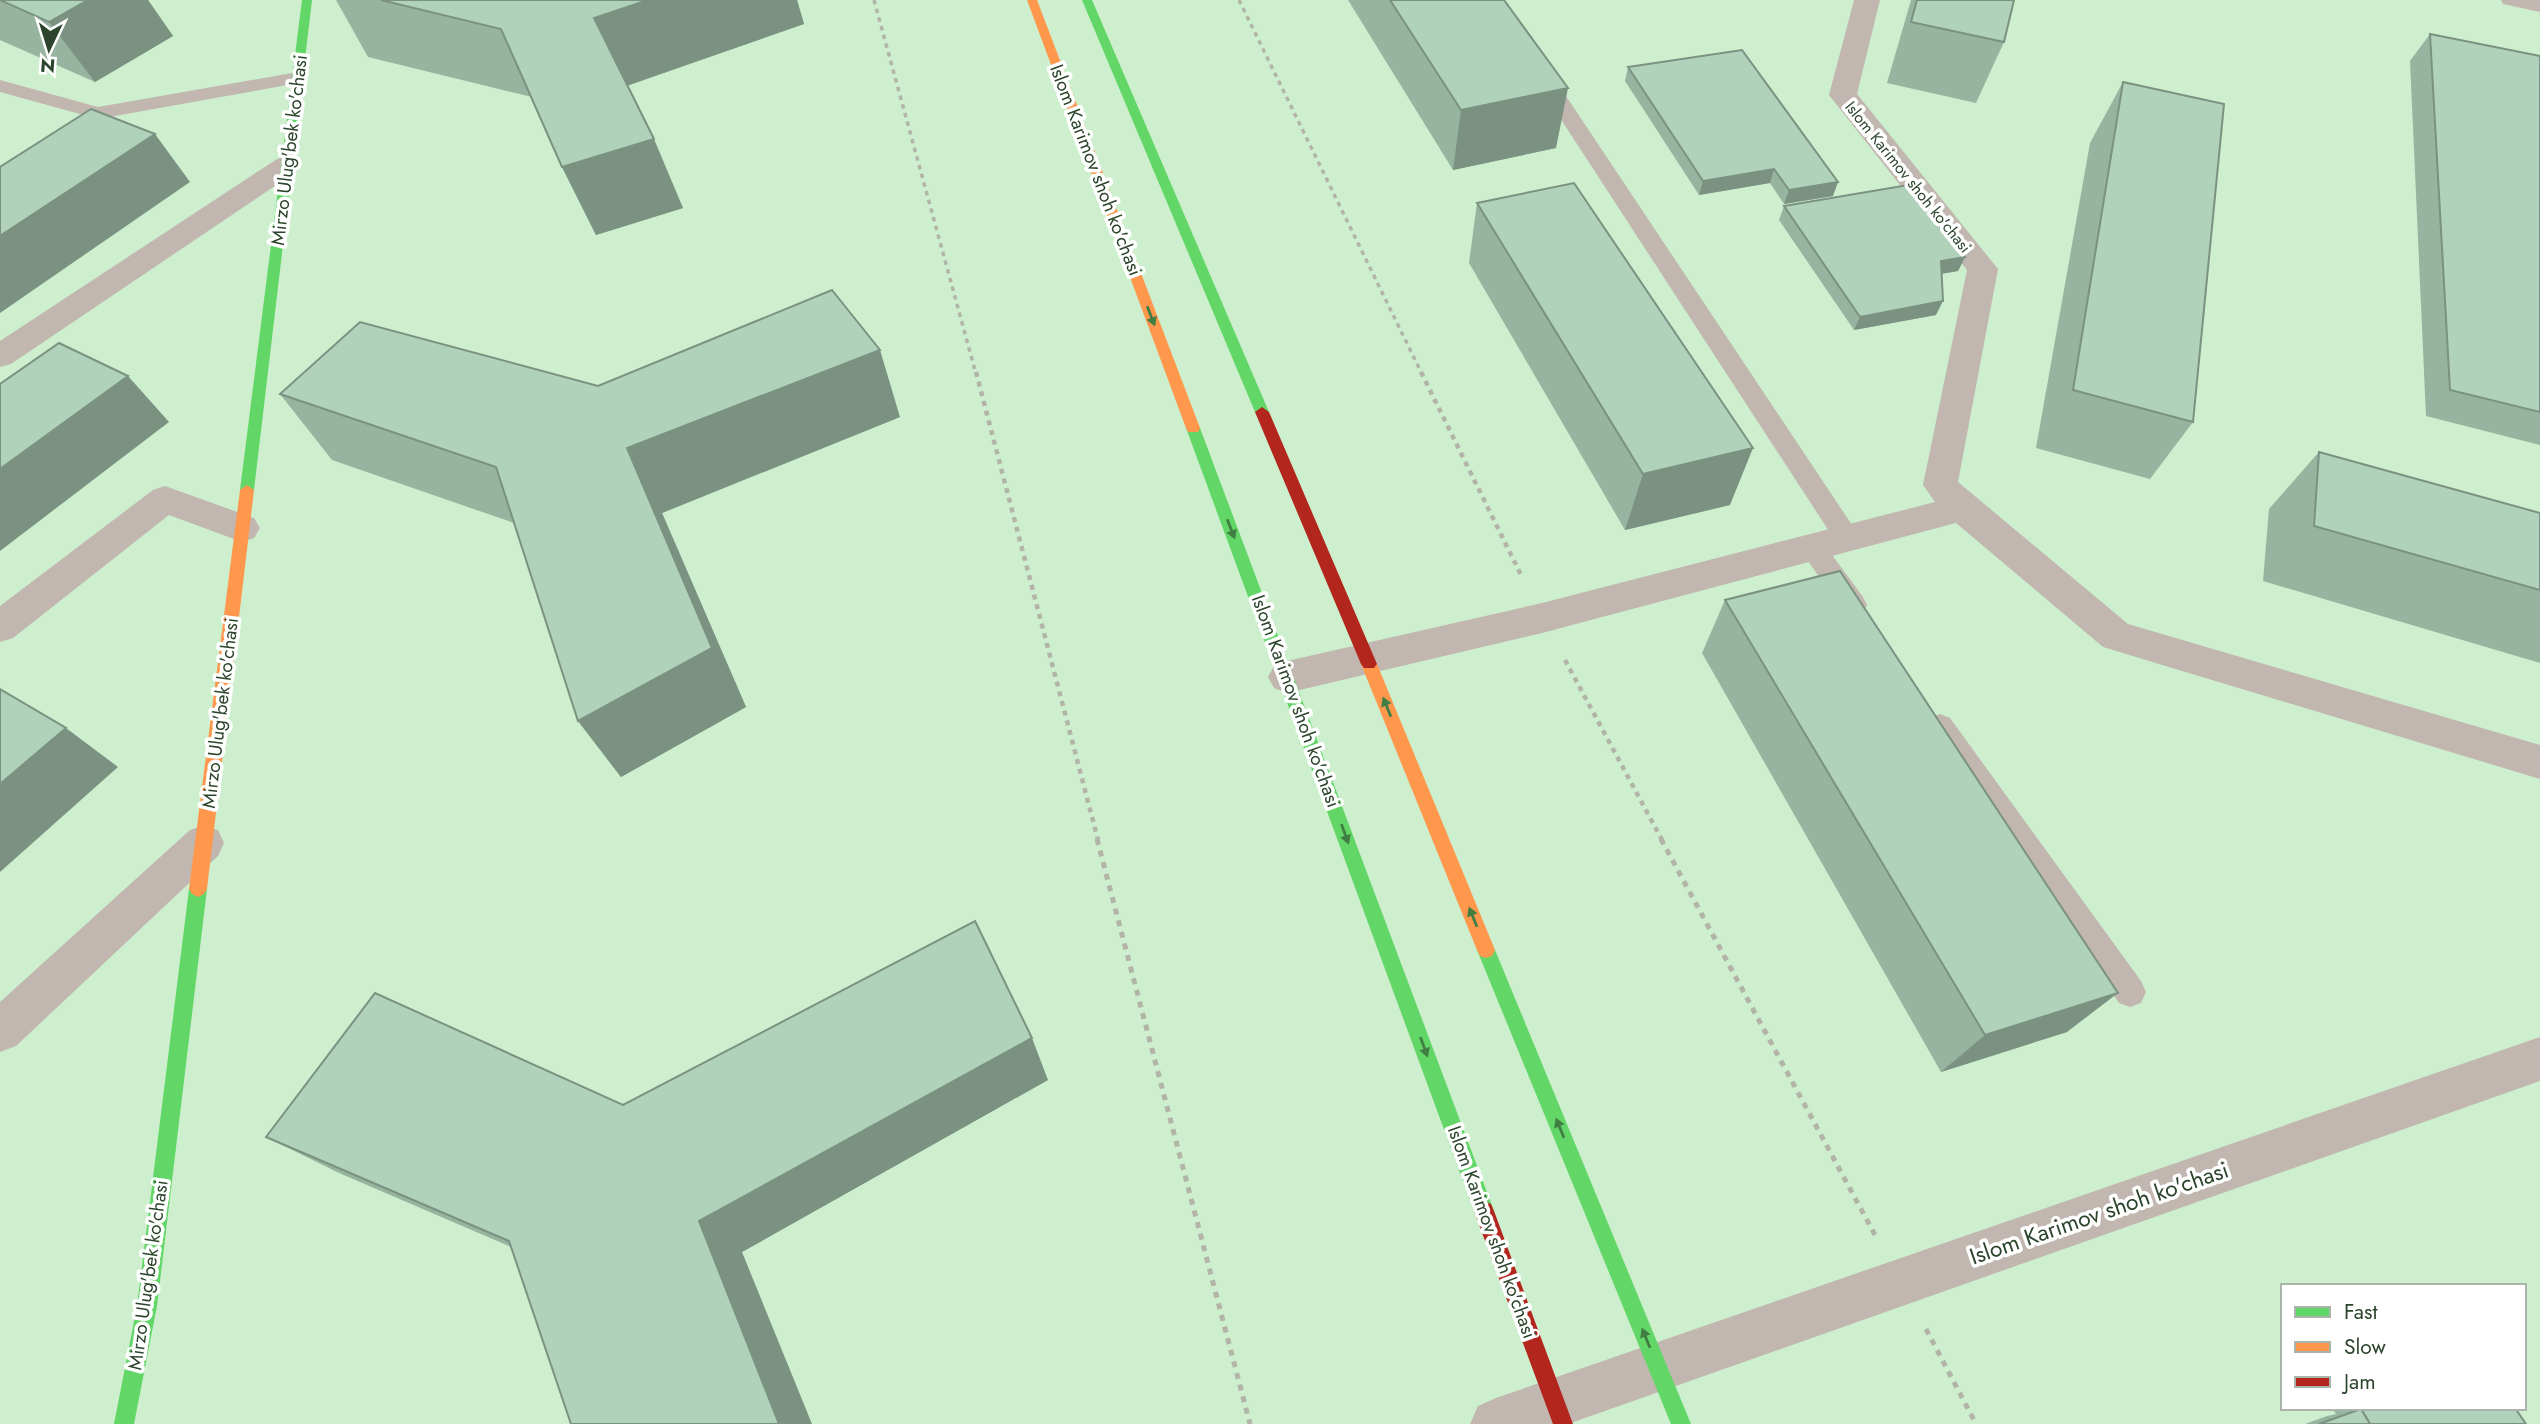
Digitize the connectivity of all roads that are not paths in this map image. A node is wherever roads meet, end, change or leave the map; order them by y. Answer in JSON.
{"nodes":[{"id":1,"x":307,"y":0,"type":"edge"},
{"id":2,"x":1032,"y":0,"type":"edge"},
{"id":3,"x":1087,"y":0,"type":"edge"},
{"id":4,"x":1867,"y":0,"type":"edge"},
{"id":5,"x":2510,"y":0,"type":"edge"},
{"id":6,"x":2540,"y":6,"type":"edge"},
{"id":7,"x":1530,"y":57,"type":"edge"},
{"id":8,"x":298,"y":78,"type":"junction"},
{"id":9,"x":0,"y":86,"type":"edge"},
{"id":10,"x":287,"y":165,"type":"junction"},
{"id":11,"x":0,"y":356,"type":"edge"},
{"id":12,"x":1962,"y":508,"type":"junction"},
{"id":13,"x":242,"y":528,"type":"junction"},
{"id":14,"x":1847,"y":538,"type":"junction"},
{"id":15,"x":1812,"y":547,"type":"junction"},
{"id":16,"x":1868,"y":625,"type":"edge"},
{"id":17,"x":0,"y":627,"type":"edge"},
{"id":18,"x":1367,"y":659,"type":"junction"},
{"id":19,"x":1287,"y":677,"type":"junction"},
{"id":20,"x":1924,"y":703,"type":"edge"},
{"id":21,"x":2540,"y":762,"type":"edge"},
{"id":22,"x":204,"y":842,"type":"junction"},
{"id":23,"x":2130,"y":992,"type":"dead end"},
{"id":24,"x":0,"y":1031,"type":"edge"},
{"id":25,"x":2540,"y":1059,"type":"edge"},
{"id":26,"x":1658,"y":1367,"type":"junction"},
{"id":27,"x":1559,"y":1413,"type":"edge"},
{"id":28,"x":124,"y":1424,"type":"edge"},
{"id":29,"x":1496,"y":1424,"type":"edge"},
{"id":30,"x":1681,"y":1424,"type":"edge"}],
"edges":[{"from":1,"to":8,"type":"main road","name":"Mirzo Ulug'bek ko'chasi"},
{"from":2,"to":19,"type":"main road","name":"Islom Karimov shoh ko'chasi","one_way":true},
{"from":3,"to":18,"type":"main road"},
{"from":4,"to":12,"type":"street","name":"Islom Karimov shoh ko'chasi"},
{"from":5,"to":6,"type":"lane"},
{"from":7,"to":14,"type":"lane"},
{"from":8,"to":9,"type":"lane"},
{"from":8,"to":10,"type":"main road","name":"Mirzo Ulug'bek ko'chasi"},
{"from":10,"to":11,"type":"street"},
{"from":10,"to":13,"type":"main road","name":"Mirzo Ulug'bek ko'chasi"},
{"from":12,"to":14,"type":"street"},
{"from":12,"to":21,"type":"street"},
{"from":13,"to":17,"type":"street"},
{"from":13,"to":22,"type":"main road","name":"Mirzo Ulug'bek ko'chasi"},
{"from":14,"to":15,"type":"street"},
{"from":15,"to":16,"type":"lane"},
{"from":15,"to":18,"type":"street"},
{"from":18,"to":19,"type":"street"},
{"from":26,"to":18,"type":"main road","one_way":true},
{"from":19,"to":27,"type":"main road","name":"Islom Karimov shoh ko'chasi","one_way":true},
{"from":20,"to":23,"type":"lane"},
{"from":22,"to":24,"type":"street"},
{"from":22,"to":28,"type":"main road","name":"Mirzo Ulug'bek ko'chasi"},
{"from":25,"to":26,"type":"street","name":"Islom Karimov shoh ko'chasi"},
{"from":26,"to":27,"type":"street","name":"Islom Karimov shoh ko'chasi"},
{"from":26,"to":30,"type":"main road"},
{"from":27,"to":29,"type":"street"}]}
